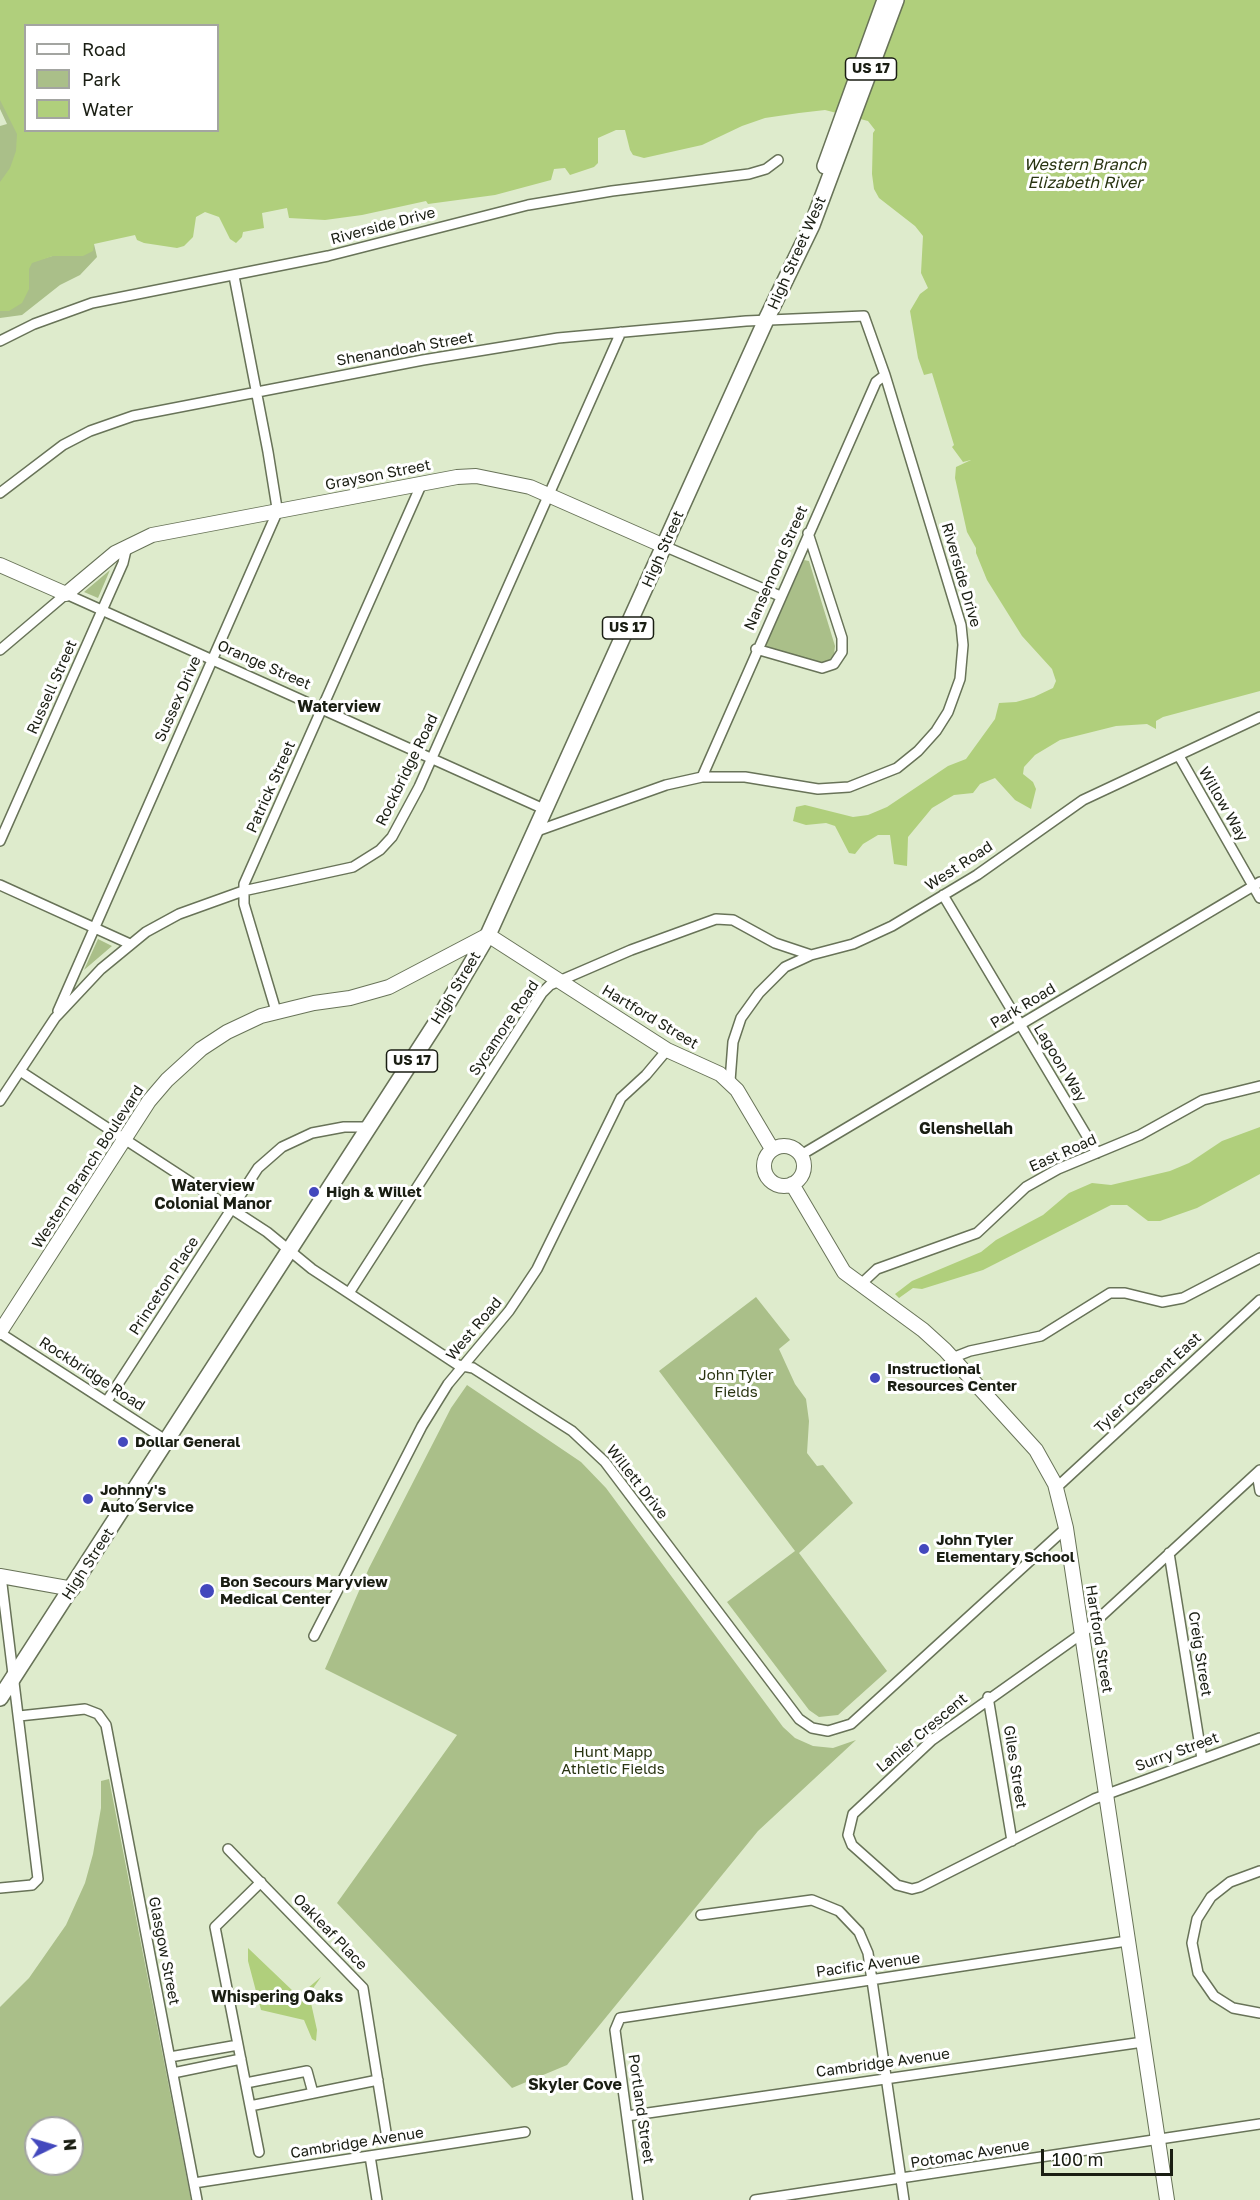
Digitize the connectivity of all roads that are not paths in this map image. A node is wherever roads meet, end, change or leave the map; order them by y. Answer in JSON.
{"nodes":[{"id":1,"x":885,"y":0,"type":"edge"},
{"id":2,"x":896,"y":0,"type":"edge"},
{"id":3,"x":841,"y":137,"type":"junction"},
{"id":4,"x":778,"y":160,"type":"dead end"},
{"id":5,"x":234,"y":276,"type":"junction"},
{"id":6,"x":839,"y":316,"type":"joint"},
{"id":7,"x":766,"y":321,"type":"junction"},
{"id":8,"x":621,"y":332,"type":"junction"},
{"id":9,"x":0,"y":342,"type":"edge"},
{"id":10,"x":885,"y":375,"type":"junction"},
{"id":11,"x":257,"y":392,"type":"junction"},
{"id":12,"x":422,"y":483,"type":"junction"},
{"id":13,"x":0,"y":493,"type":"edge"},
{"id":14,"x":549,"y":494,"type":"junction"},
{"id":15,"x":277,"y":511,"type":"junction"},
{"id":16,"x":808,"y":533,"type":"junction"},
{"id":17,"x":127,"y":545,"type":"junction"},
{"id":18,"x":664,"y":546,"type":"junction"},
{"id":19,"x":0,"y":565,"type":"edge"},
{"id":20,"x":66,"y":594,"type":"junction"},
{"id":21,"x":780,"y":596,"type":"junction"},
{"id":22,"x":102,"y":610,"type":"junction"},
{"id":23,"x":756,"y":649,"type":"junction"},
{"id":24,"x":0,"y":650,"type":"edge"},
{"id":25,"x":212,"y":659,"type":"junction"},
{"id":26,"x":322,"y":709,"type":"junction"},
{"id":27,"x":1260,"y":717,"type":"edge"},
{"id":28,"x":1179,"y":756,"type":"junction"},
{"id":29,"x":432,"y":758,"type":"junction"},
{"id":30,"x":702,"y":777,"type":"junction"},
{"id":31,"x":546,"y":810,"type":"junction"},
{"id":32,"x":537,"y":831,"type":"junction"},
{"id":33,"x":0,"y":841,"type":"edge"},
{"id":34,"x":1257,"y":884,"type":"edge"},
{"id":35,"x":0,"y":885,"type":"edge"},
{"id":36,"x":243,"y":891,"type":"junction"},
{"id":37,"x":944,"y":895,"type":"junction"},
{"id":38,"x":1260,"y":898,"type":"edge"},
{"id":39,"x":93,"y":927,"type":"junction"},
{"id":40,"x":488,"y":935,"type":"junction"},
{"id":41,"x":130,"y":944,"type":"junction"},
{"id":42,"x":811,"y":955,"type":"junction"},
{"id":43,"x":559,"y":980,"type":"junction"},
{"id":44,"x":276,"y":1011,"type":"junction"},
{"id":45,"x":54,"y":1018,"type":"junction"},
{"id":46,"x":1019,"y":1025,"type":"junction"},
{"id":47,"x":667,"y":1050,"type":"junction"},
{"id":48,"x":20,"y":1071,"type":"junction"},
{"id":49,"x":730,"y":1081,"type":"junction"},
{"id":50,"x":1260,"y":1086,"type":"edge"},
{"id":51,"x":0,"y":1101,"type":"edge"},
{"id":52,"x":369,"y":1127,"type":"junction"},
{"id":53,"x":123,"y":1140,"type":"junction"},
{"id":54,"x":772,"y":1149,"type":"junction"},
{"id":55,"x":1097,"y":1154,"type":"junction"},
{"id":56,"x":801,"y":1155,"type":"junction"},
{"id":57,"x":792,"y":1184,"type":"junction"},
{"id":58,"x":231,"y":1209,"type":"junction"},
{"id":59,"x":291,"y":1250,"type":"junction"},
{"id":60,"x":1259,"y":1259,"type":"edge"},
{"id":61,"x":860,"y":1285,"type":"junction"},
{"id":62,"x":349,"y":1293,"type":"junction"},
{"id":63,"x":1260,"y":1300,"type":"edge"},
{"id":64,"x":0,"y":1332,"type":"edge"},
{"id":65,"x":952,"y":1358,"type":"junction"},
{"id":66,"x":462,"y":1366,"type":"junction"},
{"id":67,"x":107,"y":1401,"type":"junction"},
{"id":68,"x":167,"y":1441,"type":"junction"},
{"id":69,"x":1258,"y":1471,"type":"edge"},
{"id":70,"x":1056,"y":1488,"type":"junction"},
{"id":71,"x":1260,"y":1491,"type":"edge"},
{"id":72,"x":1066,"y":1528,"type":"junction"},
{"id":73,"x":1169,"y":1553,"type":"junction"},
{"id":74,"x":1,"y":1576,"type":"edge"},
{"id":75,"x":73,"y":1589,"type":"junction"},
{"id":76,"x":1081,"y":1634,"type":"junction"},
{"id":77,"x":314,"y":1636,"type":"dead end"},
{"id":78,"x":14,"y":1678,"type":"junction"},
{"id":79,"x":0,"y":1698,"type":"edge"},
{"id":80,"x":988,"y":1698,"type":"junction"},
{"id":81,"x":19,"y":1716,"type":"junction"},
{"id":82,"x":1260,"y":1738,"type":"edge"},
{"id":83,"x":1202,"y":1759,"type":"junction"},
{"id":84,"x":1106,"y":1795,"type":"junction"},
{"id":85,"x":1012,"y":1841,"type":"junction"},
{"id":86,"x":228,"y":1849,"type":"dead end"},
{"id":87,"x":1260,"y":1871,"type":"edge"},
{"id":88,"x":261,"y":1882,"type":"junction"},
{"id":89,"x":0,"y":1888,"type":"edge"},
{"id":90,"x":701,"y":1915,"type":"dead end"},
{"id":91,"x":1127,"y":1941,"type":"junction"},
{"id":92,"x":872,"y":1980,"type":"junction"},
{"id":93,"x":1260,"y":2013,"type":"edge"},
{"id":94,"x":616,"y":2022,"type":"joint"},
{"id":95,"x":1143,"y":2042,"type":"junction"},
{"id":96,"x":238,"y":2045,"type":"junction"},
{"id":97,"x":170,"y":2057,"type":"junction"},
{"id":98,"x":241,"y":2059,"type":"junction"},
{"id":99,"x":173,"y":2073,"type":"junction"},
{"id":100,"x":886,"y":2077,"type":"junction"},
{"id":101,"x":378,"y":2080,"type":"junction"},
{"id":102,"x":246,"y":2083,"type":"junction"},
{"id":103,"x":313,"y":2093,"type":"junction"},
{"id":104,"x":250,"y":2106,"type":"junction"},
{"id":105,"x":627,"y":2116,"type":"junction"},
{"id":106,"x":1260,"y":2124,"type":"edge"},
{"id":107,"x":386,"y":2132,"type":"dead end"},
{"id":108,"x":525,"y":2132,"type":"dead end"},
{"id":109,"x":1158,"y":2139,"type":"junction"},
{"id":110,"x":260,"y":2152,"type":"dead end"},
{"id":111,"x":370,"y":2156,"type":"junction"},
{"id":112,"x":900,"y":2179,"type":"junction"},
{"id":113,"x":194,"y":2183,"type":"junction"},
{"id":114,"x":197,"y":2200,"type":"edge"},
{"id":115,"x":377,"y":2200,"type":"edge"},
{"id":116,"x":638,"y":2200,"type":"edge"},
{"id":117,"x":754,"y":2200,"type":"edge"},
{"id":118,"x":904,"y":2200,"type":"edge"},
{"id":119,"x":1167,"y":2200,"type":"edge"}],
"edges":[{"from":1,"to":3,"type":"main road","name":"High Street West","number":"US 17"},
{"from":2,"to":3,"type":"main road","name":"High Street West","number":"US 17"},
{"from":3,"to":7,"type":"main road","name":"High Street West","number":"US 17"},
{"from":4,"to":5,"type":"street","name":"Riverside Drive"},
{"from":5,"to":9,"type":"street","name":"Riverside Drive"},
{"from":5,"to":11,"type":"street"},
{"from":6,"to":7,"type":"street","name":"Shenandoah Street"},
{"from":6,"to":10,"type":"street","name":"Riverside Drive"},
{"from":7,"to":8,"type":"street","name":"Shenandoah Street"},
{"from":7,"to":18,"type":"main road","name":"High Street","number":"US 17"},
{"from":8,"to":11,"type":"street","name":"Shenandoah Street"},
{"from":8,"to":14,"type":"street","name":"Rockbridge Road"},
{"from":10,"to":16,"type":"street","name":"Nansemond Street"},
{"from":10,"to":30,"type":"street","name":"Riverside Drive"},
{"from":11,"to":13,"type":"street","name":"Shenandoah Street"},
{"from":11,"to":15,"type":"street"},
{"from":12,"to":14,"type":"street","name":"Grayson Street"},
{"from":12,"to":15,"type":"street","name":"Grayson Street"},
{"from":12,"to":26,"type":"street","name":"Patrick Street"},
{"from":14,"to":18,"type":"street","name":"Grayson Street"},
{"from":14,"to":29,"type":"street","name":"Rockbridge Road"},
{"from":15,"to":17,"type":"street","name":"Grayson Street"},
{"from":15,"to":25,"type":"street","name":"Sussex Drive"},
{"from":16,"to":21,"type":"street","name":"Nansemond Street"},
{"from":16,"to":23,"type":"street"},
{"from":17,"to":20,"type":"street","name":"Grayson Street"},
{"from":17,"to":22,"type":"street","name":"Russell Street"},
{"from":18,"to":21,"type":"street","name":"Grayson Street"},
{"from":18,"to":31,"type":"main road","name":"High Street","number":"US 17"},
{"from":19,"to":20,"type":"street","name":"Orange Street"},
{"from":20,"to":22,"type":"street","name":"Orange Street"},
{"from":20,"to":24,"type":"street","name":"Grayson Street"},
{"from":21,"to":23,"type":"street","name":"Nansemond Street"},
{"from":22,"to":25,"type":"street","name":"Orange Street"},
{"from":22,"to":33,"type":"street","name":"Russell Street"},
{"from":23,"to":30,"type":"street","name":"Nansemond Street"},
{"from":25,"to":26,"type":"street","name":"Orange Street"},
{"from":25,"to":39,"type":"street","name":"Sussex Drive"},
{"from":26,"to":29,"type":"street","name":"Orange Street"},
{"from":26,"to":36,"type":"street","name":"Patrick Street"},
{"from":27,"to":28,"type":"street","name":"West Road"},
{"from":28,"to":34,"type":"street","name":"Willow Way"},
{"from":28,"to":37,"type":"street","name":"West Road"},
{"from":29,"to":31,"type":"street","name":"Orange Street"},
{"from":29,"to":36,"type":"street","name":"Rockbridge Road"},
{"from":30,"to":32,"type":"street","name":"Riverside Drive"},
{"from":31,"to":32,"type":"main road","name":"High Street","number":"US 17"},
{"from":32,"to":40,"type":"main road","name":"High Street","number":"US 17"},
{"from":34,"to":38,"type":"street","name":"Willow Way"},
{"from":34,"to":46,"type":"street","name":"Park Road"},
{"from":35,"to":39,"type":"street"},
{"from":36,"to":41,"type":"street","name":"Rockbridge Road"},
{"from":36,"to":44,"type":"street"},
{"from":37,"to":42,"type":"street","name":"West Road"},
{"from":37,"to":46,"type":"street","name":"Lagoon Way"},
{"from":39,"to":41,"type":"street"},
{"from":39,"to":45,"type":"street","name":"Sussex Drive"},
{"from":40,"to":43,"type":"street","name":"Hartford Street"},
{"from":40,"to":44,"type":"street","name":"Western Branch Boulevard"},
{"from":40,"to":52,"type":"main road","name":"High Street","number":"US 17"},
{"from":41,"to":45,"type":"street","name":"Rockbridge Road"},
{"from":42,"to":43,"type":"street","name":"Sycamore Road"},
{"from":42,"to":49,"type":"street","name":"West Road"},
{"from":43,"to":47,"type":"street","name":"Hartford Street"},
{"from":43,"to":62,"type":"street","name":"Sycamore Road"},
{"from":44,"to":53,"type":"street","name":"Western Branch Boulevard"},
{"from":45,"to":48,"type":"street","name":"Rockbridge Road"},
{"from":46,"to":55,"type":"street","name":"Lagoon Way"},
{"from":46,"to":56,"type":"street","name":"Park Road"},
{"from":47,"to":49,"type":"street","name":"Hartford Street"},
{"from":47,"to":66,"type":"street","name":"West Road"},
{"from":48,"to":51,"type":"street","name":"Rockbridge Road"},
{"from":48,"to":53,"type":"street","name":"Willett Drive"},
{"from":49,"to":54,"type":"street","name":"Hartford Street"},
{"from":50,"to":55,"type":"street","name":"East Road"},
{"from":52,"to":58,"type":"street","name":"Princeton Place"},
{"from":52,"to":59,"type":"main road","name":"High Street","number":"US 17"},
{"from":53,"to":58,"type":"street","name":"Willett Drive"},
{"from":53,"to":64,"type":"street","name":"Western Branch Boulevard"},
{"from":54,"to":56,"type":"street"},
{"from":54,"to":57,"type":"street"},
{"from":55,"to":61,"type":"street","name":"East Road"},
{"from":56,"to":57,"type":"street"},
{"from":57,"to":61,"type":"street","name":"Hartford Street"},
{"from":58,"to":59,"type":"street","name":"Willett Drive"},
{"from":58,"to":67,"type":"street","name":"Princeton Place"},
{"from":59,"to":62,"type":"street","name":"Willett Drive"},
{"from":59,"to":68,"type":"main road","name":"High Street","number":"US 17"},
{"from":60,"to":65,"type":"street"},
{"from":61,"to":65,"type":"street","name":"Hartford Street"},
{"from":62,"to":66,"type":"street","name":"Willett Drive"},
{"from":63,"to":70,"type":"street","name":"Tyler Crescent East"},
{"from":64,"to":67,"type":"street","name":"Rockbridge Road"},
{"from":65,"to":70,"type":"street","name":"Hartford Street"},
{"from":66,"to":72,"type":"street","name":"Willett Drive"},
{"from":66,"to":77,"type":"street","name":"West Road"},
{"from":67,"to":68,"type":"street","name":"Rockbridge Road"},
{"from":68,"to":75,"type":"main road","name":"High Street","number":"US 17"},
{"from":69,"to":71,"type":"street"},
{"from":69,"to":73,"type":"street","name":"Lanier Crescent"},
{"from":70,"to":72,"type":"street","name":"Hartford Street"},
{"from":72,"to":76,"type":"street","name":"Hartford Street"},
{"from":73,"to":76,"type":"street","name":"Lanier Crescent"},
{"from":73,"to":83,"type":"street","name":"Creig Street"},
{"from":74,"to":75,"type":"street"},
{"from":74,"to":78,"type":"street"},
{"from":75,"to":78,"type":"main road","name":"High Street","number":"US 17"},
{"from":76,"to":80,"type":"street","name":"Lanier Crescent"},
{"from":76,"to":84,"type":"street","name":"Hartford Street"},
{"from":78,"to":79,"type":"main road","name":"High Street","number":"US 17"},
{"from":78,"to":81,"type":"street"},
{"from":80,"to":85,"type":"street","name":"Giles Street"},
{"from":80,"to":85,"type":"street","name":"Lanier Crescent"},
{"from":81,"to":89,"type":"street"},
{"from":81,"to":97,"type":"street","name":"Glasgow Street"},
{"from":82,"to":83,"type":"street","name":"Surry Street"},
{"from":83,"to":84,"type":"street","name":"Surry Street"},
{"from":84,"to":85,"type":"street","name":"Lanier Crescent"},
{"from":84,"to":91,"type":"street","name":"Hartford Street"},
{"from":86,"to":88,"type":"street","name":"Oakleaf Place"},
{"from":87,"to":93,"type":"street"},
{"from":88,"to":96,"type":"street"},
{"from":88,"to":101,"type":"street","name":"Oakleaf Place"},
{"from":90,"to":92,"type":"street"},
{"from":91,"to":92,"type":"street","name":"Pacific Avenue"},
{"from":91,"to":95,"type":"street","name":"Hartford Street"},
{"from":92,"to":94,"type":"street","name":"Pacific Avenue"},
{"from":92,"to":100,"type":"street"},
{"from":94,"to":105,"type":"street","name":"Portland Street"},
{"from":95,"to":100,"type":"street","name":"Cambridge Avenue"},
{"from":95,"to":109,"type":"street","name":"Hartford Street"},
{"from":96,"to":97,"type":"street"},
{"from":96,"to":98,"type":"street"},
{"from":97,"to":99,"type":"street","name":"Glasgow Street"},
{"from":98,"to":99,"type":"street"},
{"from":98,"to":102,"type":"street"},
{"from":99,"to":113,"type":"street","name":"Glasgow Street"},
{"from":100,"to":105,"type":"street","name":"Cambridge Avenue"},
{"from":100,"to":112,"type":"street"},
{"from":101,"to":103,"type":"street"},
{"from":101,"to":107,"type":"street","name":"Oakleaf Place"},
{"from":102,"to":103,"type":"street"},
{"from":102,"to":104,"type":"street"},
{"from":103,"to":104,"type":"street"},
{"from":104,"to":110,"type":"street"},
{"from":105,"to":116,"type":"street","name":"Portland Street"},
{"from":106,"to":109,"type":"street","name":"Potomac Avenue"},
{"from":108,"to":111,"type":"street","name":"Cambridge Avenue"},
{"from":109,"to":112,"type":"street","name":"Potomac Avenue"},
{"from":109,"to":119,"type":"street","name":"Hartford Street"},
{"from":111,"to":113,"type":"street","name":"Cambridge Avenue"},
{"from":111,"to":115,"type":"street"},
{"from":112,"to":117,"type":"street","name":"Potomac Avenue"},
{"from":112,"to":118,"type":"street"},
{"from":113,"to":114,"type":"street","name":"Glasgow Street"}]}
